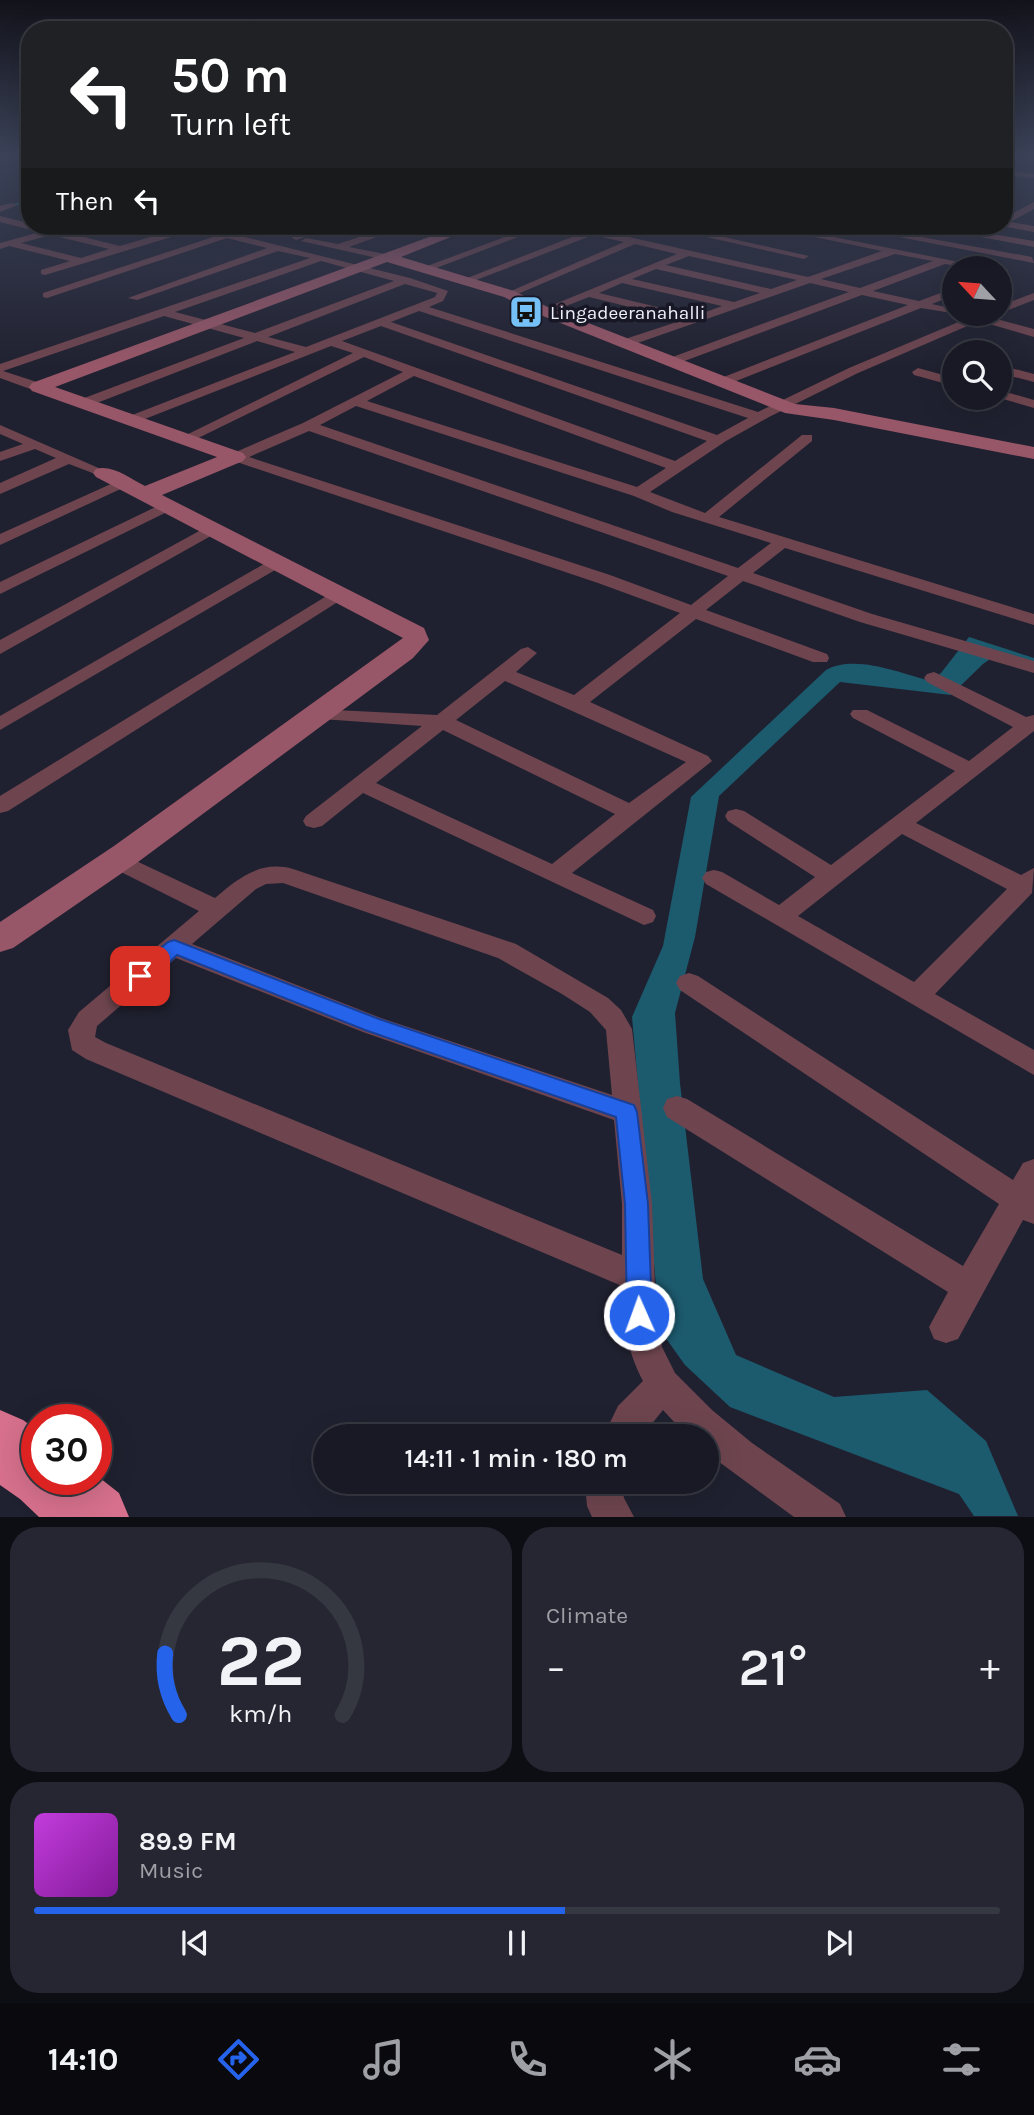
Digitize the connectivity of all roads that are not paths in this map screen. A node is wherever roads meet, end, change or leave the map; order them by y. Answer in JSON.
{"nodes":[{"id":1,"x":38,"y":235,"type":"edge"},
{"id":2,"x":63,"y":235,"type":"edge"},
{"id":3,"x":167,"y":235,"type":"edge"},
{"id":4,"x":225,"y":235,"type":"joint"},
{"id":5,"x":281,"y":235,"type":"edge"},
{"id":6,"x":303,"y":235,"type":"edge"},
{"id":7,"x":375,"y":235,"type":"edge"},
{"id":8,"x":446,"y":235,"type":"edge"},
{"id":9,"x":517,"y":235,"type":"edge"},
{"id":10,"x":584,"y":235,"type":"edge"},
{"id":11,"x":606,"y":235,"type":"edge"},
{"id":12,"x":716,"y":235,"type":"edge"},
{"id":13,"x":815,"y":235,"type":"edge"},
{"id":14,"x":896,"y":235,"type":"edge"},
{"id":15,"x":981,"y":235,"type":"edge"},
{"id":16,"x":293,"y":238,"type":"junction"},
{"id":17,"x":634,"y":241,"type":"junction"},
{"id":18,"x":847,"y":241,"type":"junction"},
{"id":19,"x":5,"y":243,"type":"edge"},
{"id":20,"x":1034,"y":244,"type":"edge"},
{"id":21,"x":277,"y":247,"type":"junction"},
{"id":22,"x":340,"y":247,"type":"junction"},
{"id":23,"x":120,"y":249,"type":"junction"},
{"id":24,"x":892,"y":251,"type":"junction"},
{"id":25,"x":815,"y":252,"type":"junction"},
{"id":26,"x":688,"y":253,"type":"junction"},
{"id":27,"x":386,"y":257,"type":"junction"},
{"id":28,"x":321,"y":258,"type":"junction"},
{"id":29,"x":1033,"y":260,"type":"edge"},
{"id":30,"x":83,"y":261,"type":"junction"},
{"id":31,"x":942,"y":261,"type":"edge"},
{"id":32,"x":942,"y":261,"type":"edge"},
{"id":33,"x":654,"y":266,"type":"junction"},
{"id":34,"x":1012,"y":267,"type":"edge"},
{"id":35,"x":361,"y":268,"type":"junction"},
{"id":36,"x":427,"y":268,"type":"junction"},
{"id":37,"x":762,"y":270,"type":"junction"},
{"id":38,"x":45,"y":272,"type":"dead end"},
{"id":39,"x":114,"y":272,"type":"junction"},
{"id":40,"x":406,"y":280,"type":"junction"},
{"id":41,"x":467,"y":280,"type":"junction"},
{"id":42,"x":622,"y":280,"type":"junction"},
{"id":43,"x":810,"y":281,"type":"junction"},
{"id":44,"x":167,"y":286,"type":"junction"},
{"id":45,"x":865,"y":292,"type":"junction"},
{"id":46,"x":772,"y":293,"type":"junction"},
{"id":47,"x":509,"y":294,"type":"junction"},
{"id":48,"x":590,"y":294,"type":"junction"},
{"id":49,"x":47,"y":295,"type":"dead end"},
{"id":50,"x":942,"y":296,"type":"edge"},
{"id":51,"x":1034,"y":296,"type":"edge"},
{"id":52,"x":133,"y":298,"type":"dead end"},
{"id":53,"x":920,"y":304,"type":"junction"},
{"id":54,"x":1012,"y":305,"type":"edge"},
{"id":55,"x":736,"y":306,"type":"junction"},
{"id":56,"x":418,"y":307,"type":"junction"},
{"id":57,"x":942,"y":309,"type":"edge"},
{"id":58,"x":544,"y":311,"type":"junction"},
{"id":59,"x":164,"y":312,"type":"junction"},
{"id":60,"x":695,"y":319,"type":"junction"},
{"id":61,"x":380,"y":322,"type":"junction"},
{"id":62,"x":208,"y":324,"type":"junction"},
{"id":63,"x":1012,"y":325,"type":"edge"},
{"id":64,"x":960,"y":326,"type":"edge"},
{"id":65,"x":1034,"y":333,"type":"edge"},
{"id":66,"x":258,"y":337,"type":"junction"},
{"id":67,"x":330,"y":341,"type":"junction"},
{"id":68,"x":626,"y":343,"type":"junction"},
{"id":69,"x":306,"y":351,"type":"junction"},
{"id":70,"x":363,"y":353,"type":"junction"},
{"id":71,"x":671,"y":362,"type":"junction"},
{"id":72,"x":0,"y":368,"type":"edge"},
{"id":73,"x":414,"y":371,"type":"junction"},
{"id":74,"x":918,"y":372,"type":"dead end"},
{"id":75,"x":1012,"y":372,"type":"edge"},
{"id":76,"x":0,"y":374,"type":"edge"},
{"id":77,"x":1034,"y":377,"type":"edge"},
{"id":78,"x":942,"y":379,"type":"edge"},
{"id":79,"x":720,"y":383,"type":"junction"},
{"id":80,"x":38,"y":387,"type":"junction"},
{"id":81,"x":1012,"y":398,"type":"edge"},
{"id":82,"x":357,"y":402,"type":"junction"},
{"id":83,"x":84,"y":403,"type":"junction"},
{"id":84,"x":1034,"y":404,"type":"edge"},
{"id":85,"x":778,"y":405,"type":"junction"},
{"id":86,"x":759,"y":417,"type":"junction"},
{"id":87,"x":132,"y":420,"type":"junction"},
{"id":88,"x":308,"y":426,"type":"junction"},
{"id":89,"x":0,"y":430,"type":"edge"},
{"id":90,"x":187,"y":438,"type":"junction"},
{"id":91,"x":807,"y":438,"type":"dead end"},
{"id":92,"x":719,"y":441,"type":"junction"},
{"id":93,"x":36,"y":444,"type":"junction"},
{"id":94,"x":1033,"y":450,"type":"edge"},
{"id":95,"x":0,"y":457,"type":"edge"},
{"id":96,"x":236,"y":457,"type":"junction"},
{"id":97,"x":69,"y":458,"type":"junction"},
{"id":98,"x":675,"y":466,"type":"junction"},
{"id":99,"x":0,"y":489,"type":"edge"},
{"id":100,"x":135,"y":489,"type":"junction"},
{"id":101,"x":639,"y":493,"type":"junction"},
{"id":102,"x":708,"y":518,"type":"junction"},
{"id":103,"x":212,"y":529,"type":"junction"},
{"id":104,"x":0,"y":540,"type":"edge"},
{"id":105,"x":784,"y":541,"type":"junction"},
{"id":106,"x":276,"y":562,"type":"junction"},
{"id":107,"x":742,"y":573,"type":"junction"},
{"id":108,"x":0,"y":589,"type":"edge"},
{"id":109,"x":338,"y":594,"type":"junction"},
{"id":110,"x":695,"y":611,"type":"junction"},
{"id":111,"x":1034,"y":620,"type":"edge"},
{"id":112,"x":0,"y":648,"type":"edge"},
{"id":113,"x":528,"y":653,"type":"dead end"},
{"id":114,"x":820,"y":658,"type":"dead end"},
{"id":115,"x":1034,"y":667,"type":"edge"},
{"id":116,"x":503,"y":673,"type":"junction"},
{"id":117,"x":934,"y":678,"type":"dead end"},
{"id":118,"x":576,"y":703,"type":"junction"},
{"id":119,"x":321,"y":713,"type":"junction"},
{"id":120,"x":860,"y":714,"type":"dead end"},
{"id":121,"x":442,"y":721,"type":"junction"},
{"id":122,"x":1031,"y":723,"type":"edge"},
{"id":123,"x":0,"y":724,"type":"edge"},
{"id":124,"x":970,"y":770,"type":"junction"},
{"id":125,"x":361,"y":784,"type":"junction"},
{"id":126,"x":0,"y":806,"type":"edge"},
{"id":127,"x":631,"y":813,"type":"junction"},
{"id":128,"x":736,"y":816,"type":"dead end"},
{"id":129,"x":314,"y":821,"type":"dead end"},
{"id":130,"x":900,"y":824,"type":"junction"},
{"id":131,"x":117,"y":860,"type":"junction"},
{"id":132,"x":555,"y":874,"type":"junction"},
{"id":133,"x":832,"y":877,"type":"junction"},
{"id":134,"x":714,"y":878,"type":"dead end"},
{"id":135,"x":1029,"y":881,"type":"edge"},
{"id":136,"x":217,"y":909,"type":"junction"},
{"id":137,"x":644,"y":916,"type":"dead end"},
{"id":138,"x":780,"y":917,"type":"junction"},
{"id":139,"x":0,"y":939,"type":"edge"},
{"id":140,"x":174,"y":947,"type":"junction"},
{"id":141,"x":689,"y":983,"type":"dead end"},
{"id":142,"x":917,"y":996,"type":"junction"},
{"id":143,"x":1034,"y":1064,"type":"edge"},
{"id":144,"x":677,"y":1108,"type":"dead end"},
{"id":145,"x":626,"y":1112,"type":"junction"},
{"id":146,"x":1034,"y":1172,"type":"edge"},
{"id":147,"x":1026,"y":1205,"type":"edge"},
{"id":148,"x":638,"y":1276,"type":"junction"},
{"id":149,"x":968,"y":1287,"type":"junction"},
{"id":150,"x":946,"y":1327,"type":"dead end"},
{"id":151,"x":663,"y":1385,"type":"junction"},
{"id":152,"x":628,"y":1424,"type":"edge"},
{"id":153,"x":0,"y":1443,"type":"edge"},
{"id":154,"x":21,"y":1459,"type":"edge"},
{"id":155,"x":604,"y":1494,"type":"edge"},
{"id":156,"x":67,"y":1495,"type":"edge"},
{"id":157,"x":95,"y":1517,"type":"edge"},
{"id":158,"x":615,"y":1517,"type":"edge"},
{"id":159,"x":827,"y":1517,"type":"edge"}],
"edges":[{"from":1,"to":19,"type":"street"},
{"from":2,"to":23,"type":"street"},
{"from":3,"to":23,"type":"street"},
{"from":4,"to":21,"type":"street"},
{"from":4,"to":39,"type":"street"},
{"from":5,"to":16,"type":"street"},
{"from":6,"to":16,"type":"street"},
{"from":7,"to":22,"type":"street"},
{"from":8,"to":27,"type":"street"},
{"from":9,"to":36,"type":"street"},
{"from":10,"to":41,"type":"street"},
{"from":11,"to":17,"type":"street"},
{"from":12,"to":25,"type":"street"},
{"from":13,"to":18,"type":"street"},
{"from":14,"to":29,"type":"street"},
{"from":15,"to":20,"type":"street"},
{"from":16,"to":22,"type":"street"},
{"from":17,"to":26,"type":"street"},
{"from":17,"to":47,"type":"street"},
{"from":18,"to":24,"type":"street"},
{"from":18,"to":25,"type":"street"},
{"from":19,"to":30,"type":"street"},
{"from":21,"to":28,"type":"street"},
{"from":21,"to":44,"type":"street"},
{"from":22,"to":27,"type":"street"},
{"from":23,"to":30,"type":"street"},
{"from":24,"to":31,"type":"street"},
{"from":24,"to":43,"type":"street"},
{"from":25,"to":37,"type":"street"},
{"from":26,"to":33,"type":"street"},
{"from":26,"to":37,"type":"street"},
{"from":27,"to":35,"type":"street"},
{"from":27,"to":36,"type":"street"},
{"from":28,"to":35,"type":"street"},
{"from":28,"to":59,"type":"street"},
{"from":29,"to":34,"type":"street"},
{"from":30,"to":38,"type":"street"},
{"from":32,"to":45,"type":"street"},
{"from":33,"to":42,"type":"street"},
{"from":33,"to":46,"type":"street"},
{"from":35,"to":40,"type":"street"},
{"from":35,"to":62,"type":"street"},
{"from":36,"to":41,"type":"street"},
{"from":37,"to":43,"type":"street"},
{"from":39,"to":44,"type":"street"},
{"from":39,"to":49,"type":"street"},
{"from":40,"to":56,"type":"street"},
{"from":40,"to":66,"type":"street"},
{"from":41,"to":47,"type":"street"},
{"from":42,"to":48,"type":"street"},
{"from":42,"to":55,"type":"street"},
{"from":43,"to":45,"type":"street"},
{"from":43,"to":46,"type":"street"},
{"from":44,"to":52,"type":"street"},
{"from":45,"to":53,"type":"street"},
{"from":45,"to":71,"type":"street"},
{"from":46,"to":55,"type":"street"},
{"from":47,"to":58,"type":"street"},
{"from":48,"to":58,"type":"street"},
{"from":48,"to":60,"type":"street"},
{"from":50,"to":53,"type":"street"},
{"from":51,"to":54,"type":"street"},
{"from":53,"to":57,"type":"street"},
{"from":53,"to":79,"type":"street"},
{"from":55,"to":60,"type":"street"},
{"from":56,"to":61,"type":"street"},
{"from":56,"to":86,"type":"street"},
{"from":58,"to":68,"type":"street"},
{"from":59,"to":62,"type":"street"},
{"from":59,"to":72,"type":"street"},
{"from":60,"to":68,"type":"street"},
{"from":61,"to":67,"type":"street"},
{"from":61,"to":92,"type":"street"},
{"from":62,"to":66,"type":"street"},
{"from":62,"to":80,"type":"street"},
{"from":63,"to":65,"type":"street"},
{"from":64,"to":85,"type":"street"},
{"from":66,"to":69,"type":"street"},
{"from":66,"to":83,"type":"street"},
{"from":67,"to":69,"type":"street"},
{"from":67,"to":70,"type":"street"},
{"from":68,"to":71,"type":"street"},
{"from":69,"to":87,"type":"street"},
{"from":70,"to":73,"type":"street"},
{"from":70,"to":90,"type":"street"},
{"from":71,"to":79,"type":"street"},
{"from":73,"to":82,"type":"street"},
{"from":73,"to":98,"type":"street"},
{"from":74,"to":78,"type":"street"},
{"from":75,"to":77,"type":"street"},
{"from":76,"to":80,"type":"street"},
{"from":79,"to":85,"type":"street"},
{"from":80,"to":83,"type":"street"},
{"from":81,"to":84,"type":"street"},
{"from":82,"to":88,"type":"street"},
{"from":82,"to":101,"type":"street"},
{"from":83,"to":87,"type":"street"},
{"from":85,"to":86,"type":"street"},
{"from":85,"to":94,"type":"street"},
{"from":86,"to":92,"type":"street"},
{"from":87,"to":90,"type":"street"},
{"from":88,"to":96,"type":"street"},
{"from":88,"to":107,"type":"street"},
{"from":89,"to":93,"type":"street"},
{"from":90,"to":96,"type":"street"},
{"from":91,"to":102,"type":"street"},
{"from":92,"to":98,"type":"street"},
{"from":93,"to":95,"type":"street"},
{"from":93,"to":97,"type":"street"},
{"from":96,"to":100,"type":"street"},
{"from":96,"to":110,"type":"street"},
{"from":97,"to":99,"type":"street"},
{"from":97,"to":100,"type":"street"},
{"from":98,"to":101,"type":"street"},
{"from":100,"to":103,"type":"street"},
{"from":100,"to":104,"type":"street"},
{"from":100,"to":108,"type":"street"},
{"from":101,"to":102,"type":"street"},
{"from":102,"to":105,"type":"street"},
{"from":103,"to":106,"type":"street"},
{"from":103,"to":112,"type":"street"},
{"from":105,"to":107,"type":"street"},
{"from":105,"to":111,"type":"street"},
{"from":106,"to":109,"type":"street"},
{"from":106,"to":123,"type":"street"},
{"from":107,"to":110,"type":"street"},
{"from":107,"to":115,"type":"street"},
{"from":109,"to":119,"type":"street"},
{"from":109,"to":126,"type":"street"},
{"from":110,"to":114,"type":"street"},
{"from":110,"to":118,"type":"street"},
{"from":113,"to":116,"type":"street"},
{"from":116,"to":118,"type":"street"},
{"from":116,"to":121,"type":"street"},
{"from":117,"to":122,"type":"street"},
{"from":118,"to":127,"type":"street"},
{"from":119,"to":121,"type":"street"},
{"from":119,"to":131,"type":"street"},
{"from":120,"to":124,"type":"street"},
{"from":121,"to":125,"type":"street"},
{"from":121,"to":127,"type":"street"},
{"from":122,"to":124,"type":"street"},
{"from":124,"to":130,"type":"street"},
{"from":125,"to":129,"type":"street"},
{"from":125,"to":132,"type":"street"},
{"from":127,"to":132,"type":"street"},
{"from":128,"to":133,"type":"street"},
{"from":130,"to":133,"type":"street"},
{"from":130,"to":135,"type":"street"},
{"from":131,"to":136,"type":"street"},
{"from":131,"to":139,"type":"street"},
{"from":132,"to":137,"type":"street"},
{"from":133,"to":138,"type":"street"},
{"from":134,"to":138,"type":"street"},
{"from":135,"to":142,"type":"street"},
{"from":136,"to":140,"type":"street"},
{"from":136,"to":145,"type":"street"},
{"from":138,"to":142,"type":"street"},
{"from":140,"to":145,"type":"street"},
{"from":140,"to":148,"type":"street"},
{"from":141,"to":147,"type":"street"},
{"from":142,"to":143,"type":"street"},
{"from":144,"to":149,"type":"street"},
{"from":145,"to":148,"type":"street"},
{"from":146,"to":147,"type":"street"},
{"from":147,"to":149,"type":"street"},
{"from":148,"to":151,"type":"street"},
{"from":149,"to":150,"type":"street"},
{"from":151,"to":152,"type":"street"},
{"from":151,"to":159,"type":"street"},
{"from":153,"to":154,"type":"highway"},
{"from":155,"to":158,"type":"street"},
{"from":156,"to":157,"type":"highway"}]}
